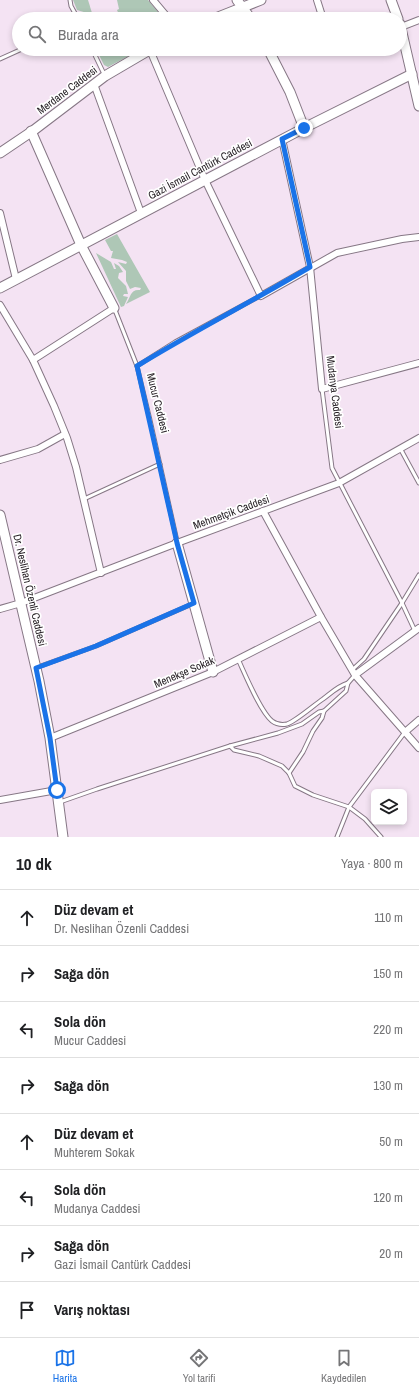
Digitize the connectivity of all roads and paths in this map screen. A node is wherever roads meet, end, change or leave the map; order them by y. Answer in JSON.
{"nodes":[{"id":1,"x":70,"y":0,"type":"edge"},
{"id":2,"x":153,"y":0,"type":"edge"},
{"id":3,"x":261,"y":0,"type":"edge"},
{"id":4,"x":317,"y":0,"type":"edge"},
{"id":5,"x":391,"y":0,"type":"edge"},
{"id":6,"x":240,"y":3,"type":"edge"},
{"id":7,"x":74,"y":12,"type":"edge"},
{"id":8,"x":163,"y":12,"type":"edge"},
{"id":9,"x":225,"y":12,"type":"edge"},
{"id":10,"x":246,"y":12,"type":"edge"},
{"id":11,"x":321,"y":12,"type":"edge"},
{"id":12,"x":396,"y":12,"type":"edge"},
{"id":13,"x":419,"y":20,"type":"edge"},
{"id":14,"x":407,"y":22,"type":"edge"},
{"id":15,"x":407,"y":53,"type":"edge"},
{"id":16,"x":12,"y":54,"type":"edge"},
{"id":17,"x":95,"y":56,"type":"edge"},
{"id":18,"x":138,"y":56,"type":"edge"},
{"id":19,"x":153,"y":56,"type":"edge"},
{"id":20,"x":272,"y":56,"type":"edge"},
{"id":21,"x":0,"y":59,"type":"edge"},
{"id":22,"x":412,"y":74,"type":"junction"},
{"id":23,"x":105,"y":76,"type":"junction"},
{"id":24,"x":94,"y":84,"type":"junction"},
{"id":25,"x":419,"y":106,"type":"edge"},
{"id":26,"x":304,"y":128,"type":"junction"},
{"id":27,"x":32,"y":132,"type":"junction"},
{"id":28,"x":282,"y":139,"type":"junction"},
{"id":29,"x":0,"y":153,"type":"edge"},
{"id":30,"x":205,"y":180,"type":"junction"},
{"id":31,"x":0,"y":213,"type":"edge"},
{"id":32,"x":141,"y":213,"type":"junction"},
{"id":33,"x":419,"y":237,"type":"edge"},
{"id":34,"x":81,"y":245,"type":"junction"},
{"id":35,"x":310,"y":267,"type":"junction"},
{"id":36,"x":16,"y":279,"type":"junction"},
{"id":37,"x":0,"y":288,"type":"edge"},
{"id":38,"x":261,"y":296,"type":"junction"},
{"id":39,"x":0,"y":305,"type":"edge"},
{"id":40,"x":114,"y":308,"type":"junction"},
{"id":41,"x":33,"y":360,"type":"junction"},
{"id":42,"x":419,"y":363,"type":"edge"},
{"id":43,"x":137,"y":366,"type":"junction"},
{"id":44,"x":322,"y":389,"type":"junction"},
{"id":45,"x":65,"y":434,"type":"junction"},
{"id":46,"x":419,"y":438,"type":"edge"},
{"id":47,"x":400,"y":448,"type":"junction"},
{"id":48,"x":0,"y":460,"type":"edge"},
{"id":49,"x":160,"y":464,"type":"junction"},
{"id":50,"x":339,"y":483,"type":"junction"},
{"id":51,"x":419,"y":483,"type":"edge"},
{"id":52,"x":84,"y":499,"type":"junction"},
{"id":53,"x":263,"y":511,"type":"junction"},
{"id":54,"x":0,"y":515,"type":"edge"},
{"id":55,"x":177,"y":543,"type":"junction"},
{"id":56,"x":101,"y":573,"type":"junction"},
{"id":57,"x":419,"y":575,"type":"edge"},
{"id":58,"x":21,"y":603,"type":"junction"},
{"id":59,"x":194,"y":603,"type":"junction"},
{"id":60,"x":402,"y":603,"type":"junction"},
{"id":61,"x":0,"y":609,"type":"edge"},
{"id":62,"x":321,"y":617,"type":"junction"},
{"id":63,"x":417,"y":630,"type":"edge"},
{"id":64,"x":238,"y":659,"type":"junction"},
{"id":65,"x":36,"y":668,"type":"junction"},
{"id":66,"x":213,"y":672,"type":"junction"},
{"id":67,"x":354,"y":672,"type":"junction"},
{"id":68,"x":348,"y":683,"type":"junction"},
{"id":69,"x":324,"y":711,"type":"junction"},
{"id":70,"x":419,"y":720,"type":"edge"},
{"id":71,"x":405,"y":732,"type":"junction"},
{"id":72,"x":50,"y":738,"type":"junction"},
{"id":73,"x":230,"y":746,"type":"junction"},
{"id":74,"x":419,"y":748,"type":"edge"},
{"id":75,"x":289,"y":773,"type":"junction"},
{"id":76,"x":57,"y":790,"type":"junction"},
{"id":77,"x":0,"y":800,"type":"edge"},
{"id":78,"x":58,"y":803,"type":"junction"},
{"id":79,"x":349,"y":807,"type":"junction"},
{"id":80,"x":62,"y":837,"type":"edge"},
{"id":81,"x":337,"y":837,"type":"edge"},
{"id":82,"x":381,"y":837,"type":"edge"}],
"edges":[{"from":1,"to":7,"type":"lane"},
{"from":2,"to":8,"type":"street"},
{"from":3,"to":6,"type":"street"},
{"from":4,"to":11,"type":"street"},
{"from":5,"to":12,"type":"street"},
{"from":6,"to":9,"type":"street"},
{"from":6,"to":10,"type":"street"},
{"from":13,"to":14,"type":"street"},
{"from":15,"to":22,"type":"street"},
{"from":16,"to":21,"type":"lane"},
{"from":17,"to":23,"type":"lane"},
{"from":18,"to":23,"type":"street","name":"Merdane Caddesi"},
{"from":19,"to":30,"type":"street"},
{"from":20,"to":26,"type":"street"},
{"from":22,"to":25,"type":"street"},
{"from":22,"to":26,"type":"street","name":"Gazi İsmail Cantürk Caddesi"},
{"from":23,"to":24,"type":"street","name":"Merdane Caddesi"},
{"from":24,"to":27,"type":"street","name":"Merdane Caddesi"},
{"from":24,"to":32,"type":"street"},
{"from":26,"to":28,"type":"street","name":"Gazi İsmail Cantürk Caddesi"},
{"from":27,"to":29,"type":"street","name":"Merdane Caddesi"},
{"from":27,"to":34,"type":"street","name":"Mucur Caddesi"},
{"from":28,"to":30,"type":"street","name":"Gazi İsmail Cantürk Caddesi"},
{"from":28,"to":35,"type":"street","name":"Mudanya Caddesi"},
{"from":30,"to":32,"type":"street","name":"Gazi İsmail Cantürk Caddesi"},
{"from":30,"to":38,"type":"street"},
{"from":31,"to":36,"type":"street"},
{"from":32,"to":34,"type":"street","name":"Gazi İsmail Cantürk Caddesi"},
{"from":33,"to":35,"type":"street"},
{"from":34,"to":36,"type":"street","name":"Gazi İsmail Cantürk Caddesi"},
{"from":34,"to":40,"type":"street","name":"Mucur Caddesi"},
{"from":35,"to":38,"type":"street"},
{"from":35,"to":44,"type":"street","name":"Mudanya Caddesi"},
{"from":36,"to":37,"type":"street","name":"Gazi İsmail Cantürk Caddesi"},
{"from":38,"to":43,"type":"lane"},
{"from":39,"to":41,"type":"street"},
{"from":40,"to":41,"type":"street"},
{"from":40,"to":43,"type":"lane","name":"Mucur Caddesi"},
{"from":41,"to":45,"type":"street"},
{"from":42,"to":44,"type":"street"},
{"from":43,"to":49,"type":"lane","name":"Mucur Caddesi"},
{"from":44,"to":50,"type":"lane","name":"Mudanya Caddesi"},
{"from":45,"to":48,"type":"street"},
{"from":45,"to":52,"type":"street"},
{"from":46,"to":47,"type":"street","name":"Mehmetçik Caddesi"},
{"from":47,"to":50,"type":"street","name":"Mehmetçik Caddesi"},
{"from":47,"to":51,"type":"lane"},
{"from":49,"to":52,"type":"lane"},
{"from":49,"to":55,"type":"lane","name":"Mucur Caddesi"},
{"from":50,"to":53,"type":"street","name":"Mehmetçik Caddesi"},
{"from":50,"to":60,"type":"lane","name":"Mudanya Caddesi"},
{"from":52,"to":56,"type":"street"},
{"from":53,"to":55,"type":"street","name":"Mehmetçik Caddesi"},
{"from":53,"to":62,"type":"street"},
{"from":54,"to":58,"type":"street","name":"Dr. Neslihan Özenli Caddesi"},
{"from":55,"to":56,"type":"street","name":"Mehmetçik Caddesi"},
{"from":55,"to":59,"type":"street","name":"Mucur Caddesi"},
{"from":56,"to":58,"type":"street","name":"Mehmetçik Caddesi"},
{"from":57,"to":60,"type":"lane"},
{"from":58,"to":61,"type":"street","name":"Mehmetçik Caddesi"},
{"from":58,"to":65,"type":"street","name":"Dr. Neslihan Özenli Caddesi"},
{"from":59,"to":65,"type":"lane"},
{"from":59,"to":66,"type":"street","name":"Mucur Caddesi"},
{"from":60,"to":63,"type":"lane","name":"Mudanya Caddesi"},
{"from":60,"to":67,"type":"lane"},
{"from":62,"to":64,"type":"street","name":"Menekşe Sokak"},
{"from":62,"to":67,"type":"street"},
{"from":63,"to":67,"type":"street"},
{"from":64,"to":66,"type":"street","name":"Menekşe Sokak"},
{"from":64,"to":68,"type":"lane"},
{"from":65,"to":72,"type":"street","name":"Dr. Neslihan Özenli Caddesi"},
{"from":66,"to":72,"type":"street","name":"Menekşe Sokak"},
{"from":67,"to":68,"type":"lane"},
{"from":67,"to":71,"type":"street"},
{"from":68,"to":69,"type":"lane"},
{"from":69,"to":73,"type":"lane"},
{"from":69,"to":75,"type":"lane"},
{"from":70,"to":71,"type":"street"},
{"from":71,"to":74,"type":"street"},
{"from":71,"to":79,"type":"lane"},
{"from":72,"to":76,"type":"street","name":"Dr. Neslihan Özenli Caddesi"},
{"from":73,"to":75,"type":"lane"},
{"from":73,"to":78,"type":"lane"},
{"from":75,"to":79,"type":"lane"},
{"from":76,"to":77,"type":"street"},
{"from":76,"to":78,"type":"street","name":"Dr. Neslihan Özenli Caddesi"},
{"from":78,"to":80,"type":"street","name":"Dr. Neslihan Özenli Caddesi"},
{"from":79,"to":81,"type":"lane"},
{"from":79,"to":82,"type":"lane"}]}
